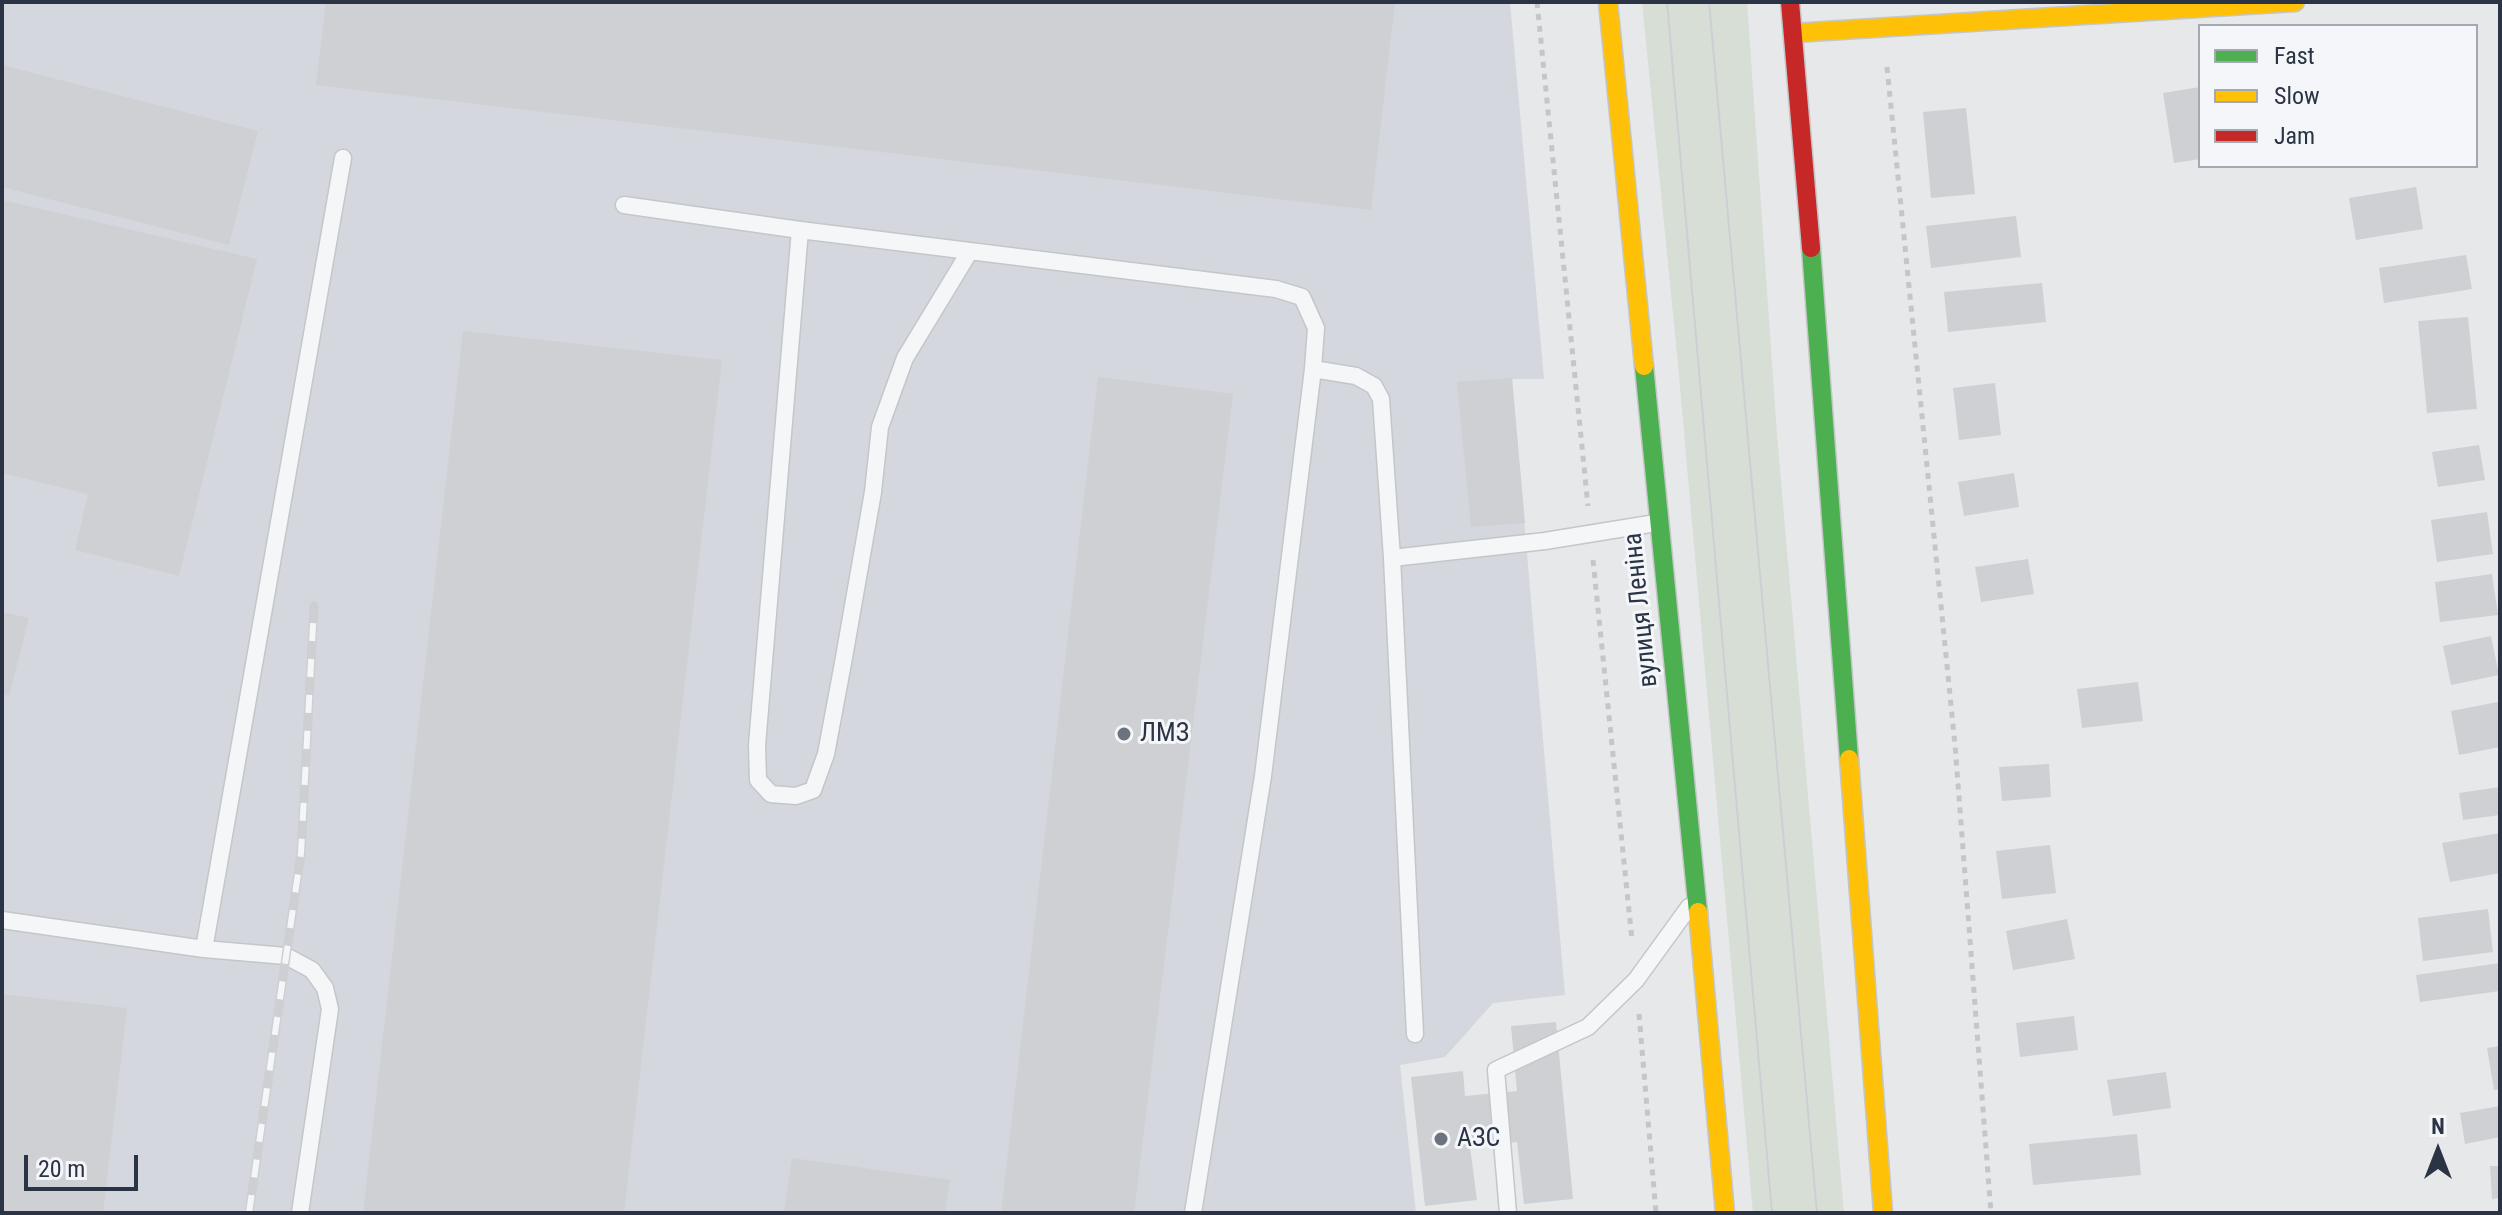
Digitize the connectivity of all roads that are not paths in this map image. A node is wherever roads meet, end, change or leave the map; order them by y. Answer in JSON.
{"nodes":[{"id":1,"x":1608,"y":2,"type":"edge"},
{"id":2,"x":1790,"y":2,"type":"edge"},
{"id":3,"x":2295,"y":2,"type":"edge"},
{"id":4,"x":1793,"y":33,"type":"junction"},
{"id":5,"x":343,"y":158,"type":"dead end"},
{"id":6,"x":624,"y":205,"type":"dead end"},
{"id":7,"x":800,"y":230,"type":"junction"},
{"id":8,"x":970,"y":251,"type":"junction"},
{"id":9,"x":1313,"y":369,"type":"junction"},
{"id":10,"x":1660,"y":523,"type":"junction"},
{"id":11,"x":1392,"y":558,"type":"junction"},
{"id":12,"x":1697,"y":896,"type":"junction"},
{"id":13,"x":2,"y":920,"type":"edge"},
{"id":14,"x":204,"y":949,"type":"junction"},
{"id":15,"x":1415,"y":1034,"type":"dead end"},
{"id":16,"x":300,"y":1213,"type":"edge"},
{"id":17,"x":1193,"y":1213,"type":"edge"},
{"id":18,"x":1508,"y":1213,"type":"edge"},
{"id":19,"x":1725,"y":1213,"type":"edge"},
{"id":20,"x":1883,"y":1213,"type":"edge"}],
"edges":[{"from":1,"to":10,"type":"main road","name":"вулиця Леніна"},
{"from":2,"to":4,"type":"main road"},
{"from":3,"to":4,"type":"main road"},
{"from":4,"to":20,"type":"main road"},
{"from":5,"to":14,"type":"lane"},
{"from":6,"to":7,"type":"lane"},
{"from":7,"to":8,"type":"lane"},
{"from":7,"to":8,"type":"lane"},
{"from":8,"to":9,"type":"lane"},
{"from":9,"to":11,"type":"lane"},
{"from":9,"to":17,"type":"lane"},
{"from":10,"to":11,"type":"lane"},
{"from":10,"to":12,"type":"main road","name":"вулиця Леніна"},
{"from":11,"to":15,"type":"lane"},
{"from":12,"to":18,"type":"lane"},
{"from":12,"to":19,"type":"main road","name":"вулиця Леніна"},
{"from":13,"to":14,"type":"lane"},
{"from":14,"to":16,"type":"lane"}]}
